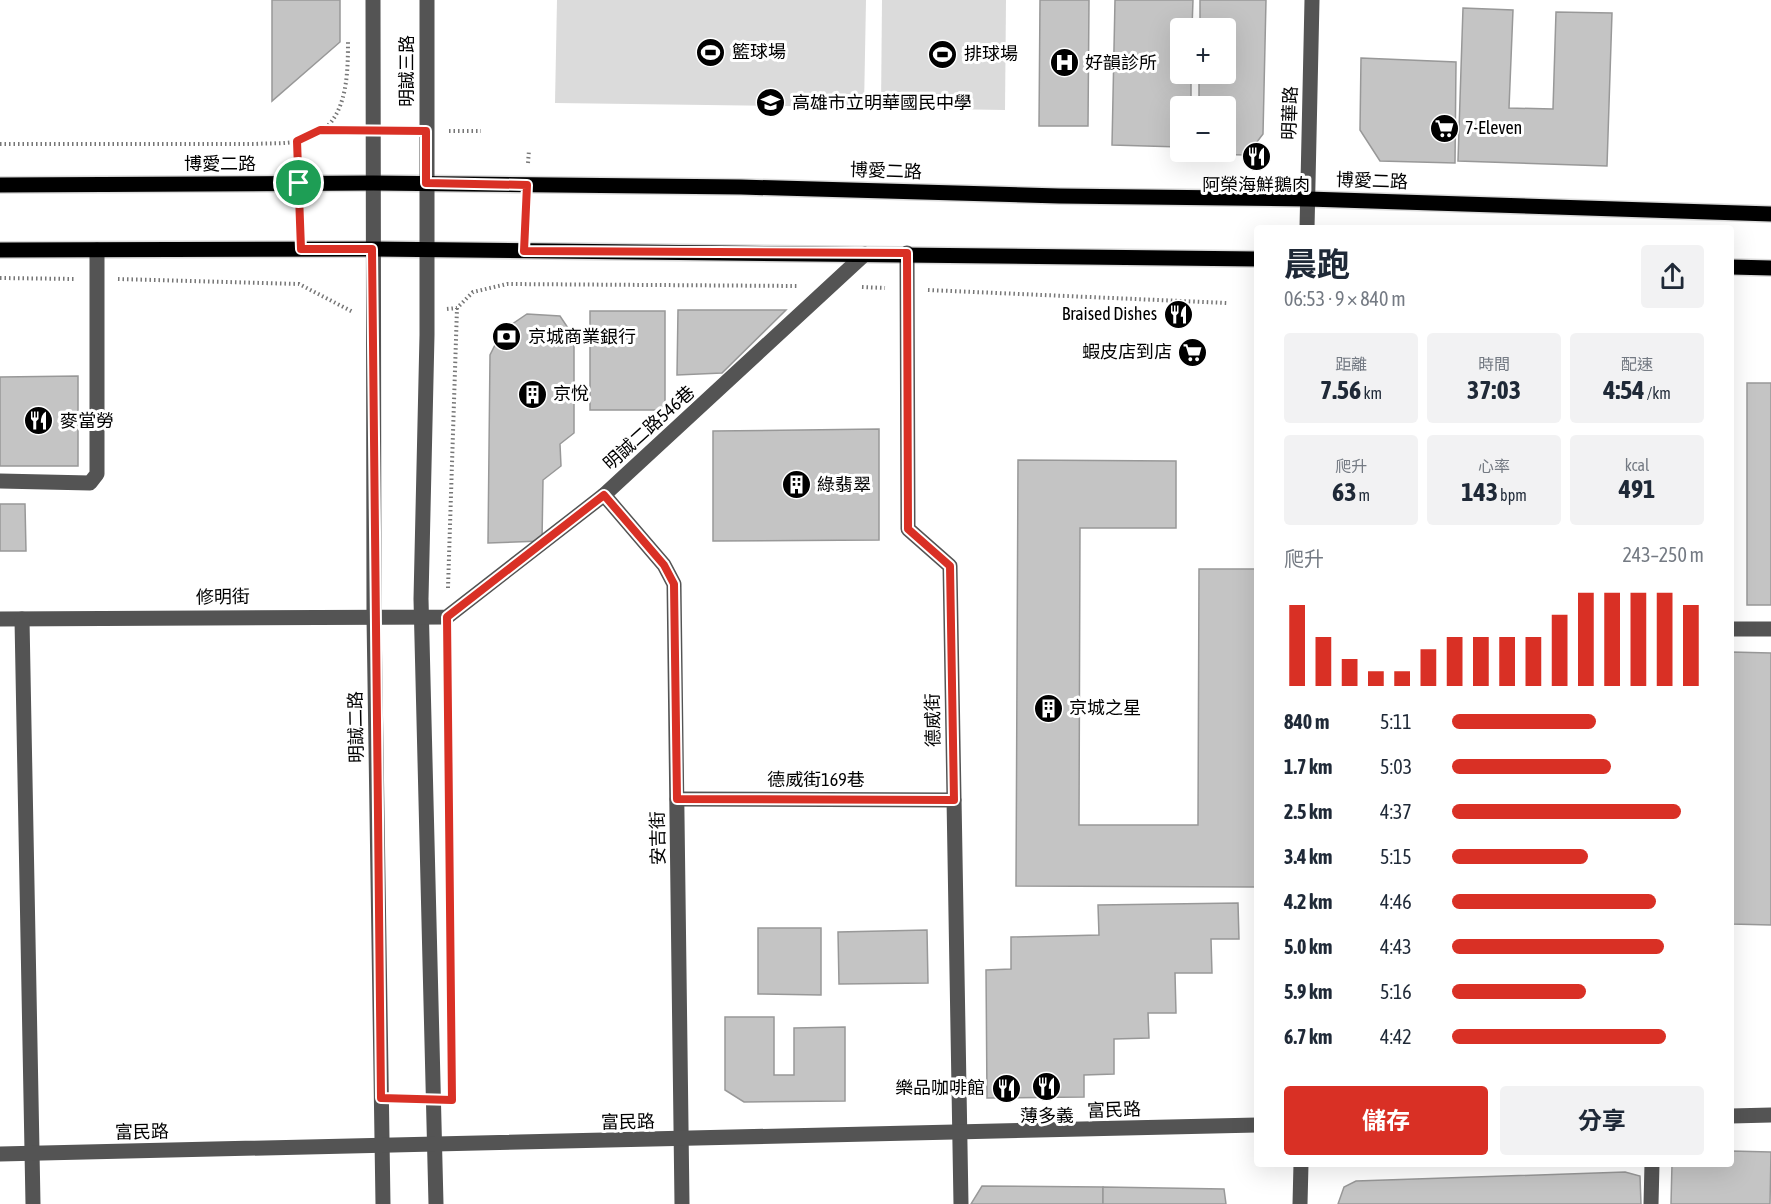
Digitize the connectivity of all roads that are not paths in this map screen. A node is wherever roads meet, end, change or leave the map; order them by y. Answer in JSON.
{"nodes":[{"id":1,"x":373,"y":0,"type":"edge"},
{"id":2,"x":427,"y":0,"type":"edge"},
{"id":3,"x":1312,"y":0,"type":"edge"},
{"id":4,"x":373,"y":183,"type":"junction"},
{"id":5,"x":426,"y":183,"type":"junction"},
{"id":6,"x":0,"y":185,"type":"edge"},
{"id":7,"x":1308,"y":199,"type":"junction"},
{"id":8,"x":1771,"y":214,"type":"edge"},
{"id":9,"x":1307,"y":225,"type":"edge"},
{"id":10,"x":372,"y":249,"type":"junction"},
{"id":11,"x":0,"y":250,"type":"edge"},
{"id":12,"x":97,"y":250,"type":"junction"},
{"id":13,"x":428,"y":250,"type":"junction"},
{"id":14,"x":907,"y":253,"type":"junction"},
{"id":15,"x":865,"y":254,"type":"junction"},
{"id":16,"x":1254,"y":259,"type":"edge"},
{"id":17,"x":1734,"y":267,"type":"edge"},
{"id":18,"x":1771,"y":268,"type":"edge"},
{"id":19,"x":0,"y":481,"type":"edge"},
{"id":20,"x":604,"y":495,"type":"junction"},
{"id":21,"x":374,"y":617,"type":"junction"},
{"id":22,"x":422,"y":617,"type":"junction"},
{"id":23,"x":447,"y":617,"type":"joint"},
{"id":24,"x":0,"y":619,"type":"edge"},
{"id":25,"x":22,"y":619,"type":"junction"},
{"id":26,"x":1734,"y":629,"type":"edge"},
{"id":27,"x":1771,"y":629,"type":"edge"},
{"id":28,"x":677,"y":799,"type":"junction"},
{"id":29,"x":954,"y":800,"type":"junction"},
{"id":30,"x":1771,"y":1115,"type":"edge"},
{"id":31,"x":1734,"y":1116,"type":"edge"},
{"id":32,"x":1254,"y":1125,"type":"edge"},
{"id":33,"x":960,"y":1134,"type":"junction"},
{"id":34,"x":681,"y":1140,"type":"junction"},
{"id":35,"x":436,"y":1146,"type":"junction"},
{"id":36,"x":382,"y":1147,"type":"junction"},
{"id":37,"x":32,"y":1153,"type":"junction"},
{"id":38,"x":0,"y":1154,"type":"edge"},
{"id":39,"x":1300,"y":1167,"type":"edge"},
{"id":40,"x":1652,"y":1167,"type":"edge"},
{"id":41,"x":33,"y":1204,"type":"edge"},
{"id":42,"x":383,"y":1204,"type":"edge"},
{"id":43,"x":436,"y":1204,"type":"edge"},
{"id":44,"x":682,"y":1204,"type":"edge"},
{"id":45,"x":961,"y":1204,"type":"edge"},
{"id":46,"x":1300,"y":1204,"type":"edge"},
{"id":47,"x":1651,"y":1204,"type":"edge"}],
"edges":[{"from":1,"to":4,"type":"street","name":"明誠三路"},
{"from":2,"to":5,"type":"street","name":"明誠三路"},
{"from":3,"to":7,"type":"street","name":"明華路"},
{"from":4,"to":5,"type":"main road","name":"博愛二路"},
{"from":4,"to":6,"type":"main road","name":"博愛二路"},
{"from":4,"to":10,"type":"street","name":"明誠三路"},
{"from":5,"to":7,"type":"main road","name":"博愛二路"},
{"from":5,"to":13,"type":"street","name":"明誠三路"},
{"from":7,"to":8,"type":"main road","name":"博愛二路"},
{"from":7,"to":9,"type":"street","name":"明華路"},
{"from":10,"to":12,"type":"main road"},
{"from":10,"to":13,"type":"main road"},
{"from":10,"to":21,"type":"street","name":"明誠二路"},
{"from":11,"to":12,"type":"main road"},
{"from":12,"to":19,"type":"street"},
{"from":13,"to":15,"type":"main road"},
{"from":13,"to":22,"type":"street"},
{"from":14,"to":15,"type":"main road"},
{"from":14,"to":16,"type":"main road"},
{"from":14,"to":29,"type":"street","name":"德威街"},
{"from":15,"to":20,"type":"street","name":"明誠二路546巷"},
{"from":17,"to":18,"type":"main road"},
{"from":20,"to":23,"type":"street","name":"明誠二路546巷"},
{"from":20,"to":28,"type":"street","name":"安吉街"},
{"from":21,"to":22,"type":"street","name":"修明街"},
{"from":21,"to":25,"type":"street","name":"修明街"},
{"from":21,"to":36,"type":"street","name":"明誠二路"},
{"from":22,"to":23,"type":"street","name":"修明街"},
{"from":22,"to":35,"type":"street"},
{"from":24,"to":25,"type":"street","name":"修明街"},
{"from":25,"to":37,"type":"street"},
{"from":26,"to":27,"type":"street"},
{"from":28,"to":29,"type":"street","name":"德威街169巷"},
{"from":28,"to":34,"type":"street","name":"安吉街"},
{"from":29,"to":33,"type":"street","name":"德威街"},
{"from":30,"to":31,"type":"street"},
{"from":32,"to":33,"type":"street","name":"富民路"},
{"from":33,"to":34,"type":"street","name":"富民路"},
{"from":33,"to":45,"type":"street","name":"德威街"},
{"from":34,"to":35,"type":"street","name":"富民路"},
{"from":34,"to":44,"type":"street","name":"安吉街"},
{"from":35,"to":36,"type":"street","name":"富民路"},
{"from":35,"to":43,"type":"street"},
{"from":36,"to":37,"type":"street","name":"富民路"},
{"from":36,"to":42,"type":"street","name":"明誠二路"},
{"from":37,"to":38,"type":"street","name":"富民路"},
{"from":37,"to":41,"type":"street"},
{"from":39,"to":46,"type":"street"},
{"from":40,"to":47,"type":"street"}]}
